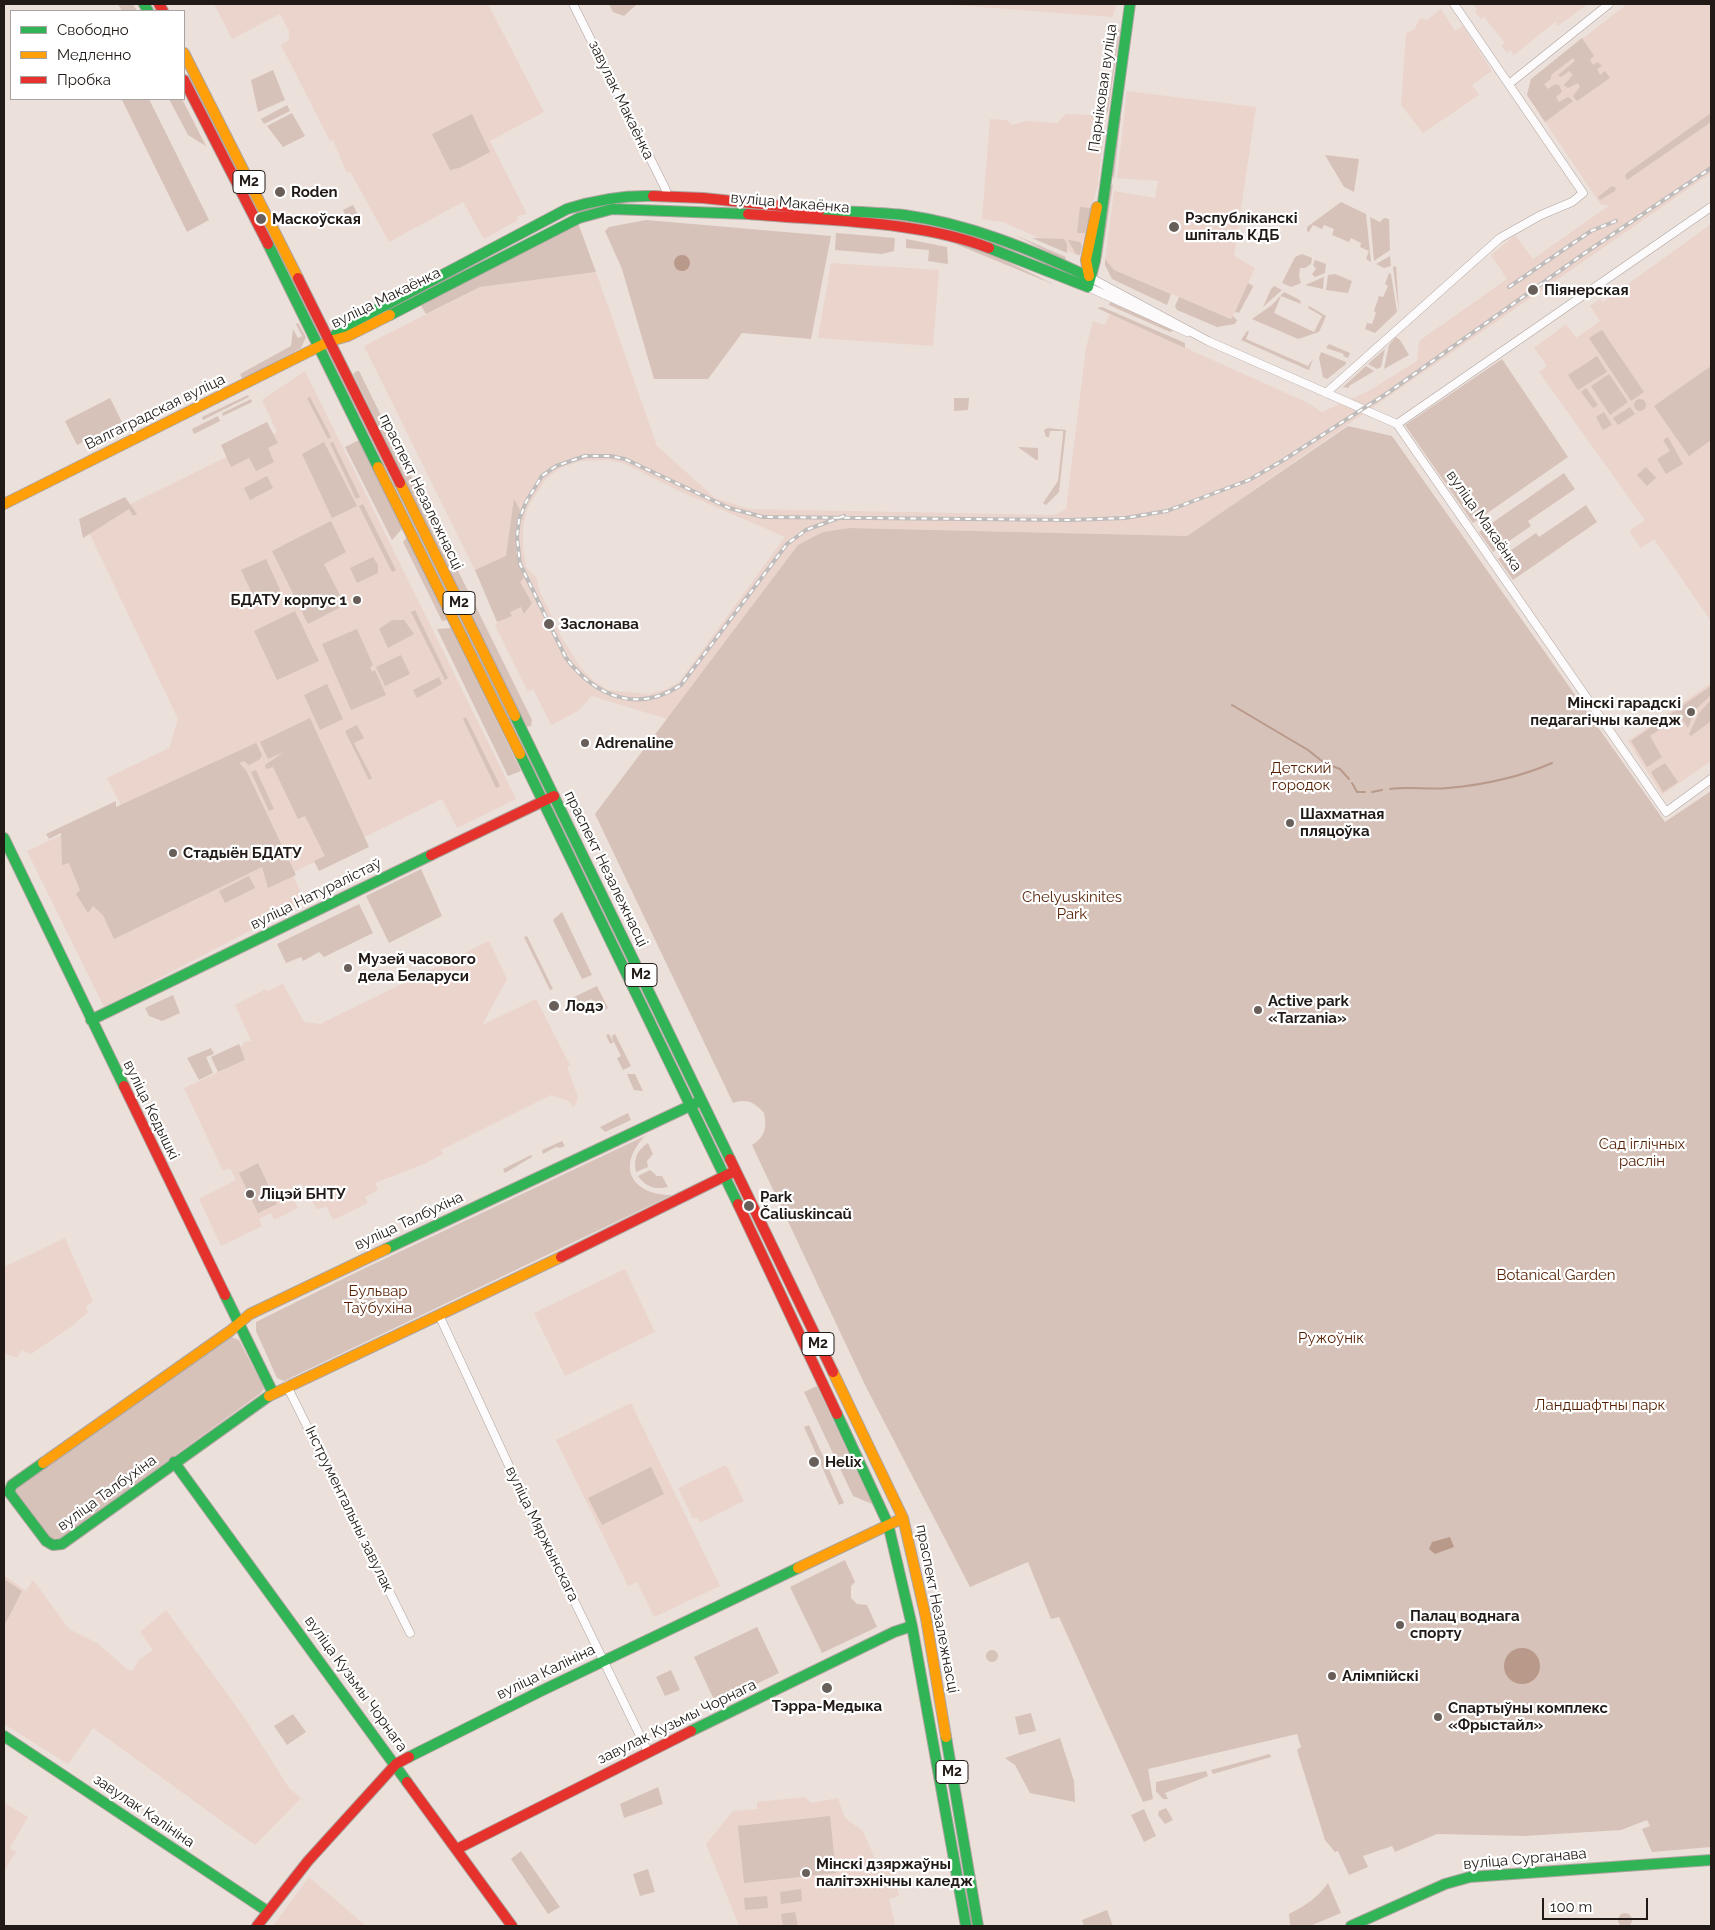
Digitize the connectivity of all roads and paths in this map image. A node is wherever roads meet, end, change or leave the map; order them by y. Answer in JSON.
{"nodes":[{"id":1,"x":573,"y":4,"type":"edge"},
{"id":2,"x":1130,"y":4,"type":"edge"},
{"id":3,"x":1454,"y":4,"type":"edge"},
{"id":4,"x":1609,"y":4,"type":"edge"},
{"id":5,"x":185,"y":55,"type":"edge"},
{"id":6,"x":185,"y":82,"type":"edge"},
{"id":7,"x":1509,"y":84,"type":"junction"},
{"id":8,"x":667,"y":197,"type":"junction"},
{"id":9,"x":584,"y":202,"type":"junction"},
{"id":10,"x":1711,"y":207,"type":"edge"},
{"id":11,"x":588,"y":214,"type":"junction"},
{"id":12,"x":902,"y":216,"type":"junction"},
{"id":13,"x":902,"y":228,"type":"junction"},
{"id":14,"x":1088,"y":282,"type":"junction"},
{"id":15,"x":330,"y":341,"type":"junction"},
{"id":16,"x":319,"y":346,"type":"junction"},
{"id":17,"x":1326,"y":393,"type":"junction"},
{"id":18,"x":1398,"y":424,"type":"junction"},
{"id":19,"x":4,"y":504,"type":"edge"},
{"id":20,"x":1711,"y":779,"type":"edge"},
{"id":21,"x":554,"y":796,"type":"junction"},
{"id":22,"x":542,"y":802,"type":"junction"},
{"id":23,"x":4,"y":838,"type":"edge"},
{"id":24,"x":91,"y":1020,"type":"junction"},
{"id":25,"x":702,"y":1100,"type":"junction"},
{"id":26,"x":689,"y":1106,"type":"junction"},
{"id":27,"x":735,"y":1171,"type":"junction"},
{"id":28,"x":725,"y":1177,"type":"junction"},
{"id":29,"x":439,"y":1315,"type":"junction"},
{"id":30,"x":238,"y":1324,"type":"junction"},
{"id":31,"x":287,"y":1386,"type":"junction"},
{"id":32,"x":273,"y":1393,"type":"junction"},
{"id":33,"x":174,"y":1462,"type":"junction"},
{"id":34,"x":6,"y":1491,"type":"edge"},
{"id":35,"x":903,"y":1518,"type":"junction"},
{"id":36,"x":888,"y":1524,"type":"junction"},
{"id":37,"x":912,"y":1626,"type":"junction"},
{"id":38,"x":410,"y":1633,"type":"dead end"},
{"id":39,"x":604,"y":1661,"type":"junction"},
{"id":40,"x":4,"y":1736,"type":"edge"},
{"id":41,"x":648,"y":1752,"type":"junction"},
{"id":42,"x":396,"y":1764,"type":"junction"},
{"id":43,"x":457,"y":1849,"type":"junction"},
{"id":44,"x":1711,"y":1860,"type":"edge"},
{"id":45,"x":267,"y":1911,"type":"junction"},
{"id":46,"x":257,"y":1926,"type":"edge"},
{"id":47,"x":512,"y":1926,"type":"edge"},
{"id":48,"x":966,"y":1926,"type":"edge"},
{"id":49,"x":978,"y":1926,"type":"edge"},
{"id":50,"x":1351,"y":1926,"type":"edge"}],
"edges":[{"from":1,"to":8,"type":"street","name":"завулак Макаёнка"},
{"from":2,"to":14,"type":"main road","name":"Парніковая вуліца"},
{"from":3,"to":7,"type":"street"},
{"from":4,"to":7,"type":"street"},
{"from":5,"to":15,"type":"main road","name":"праспект Незалежнасці","number":"М2"},
{"from":6,"to":16,"type":"main road","name":"праспект Незалежнасці","number":"М2"},
{"from":7,"to":17,"type":"street"},
{"from":8,"to":9,"type":"main road","name":"вуліца Макаёнка"},
{"from":8,"to":12,"type":"main road","name":"вуліца Макаёнка"},
{"from":9,"to":11,"type":"main road"},
{"from":9,"to":15,"type":"main road","name":"вуліца Макаёнка"},
{"from":10,"to":18,"type":"street"},
{"from":11,"to":13,"type":"main road","name":"вуліца Макаёнка"},
{"from":11,"to":15,"type":"main road","name":"вуліца Макаёнка"},
{"from":12,"to":13,"type":"main road"},
{"from":12,"to":14,"type":"main road","name":"вуліца Макаёнка"},
{"from":13,"to":14,"type":"main road","name":"вуліца Макаёнка"},
{"from":14,"to":17,"type":"street","name":"вуліца Макаёнка"},
{"from":15,"to":16,"type":"main road","name":"Валгаградская вуліца"},
{"from":15,"to":21,"type":"main road","name":"праспект Незалежнасці","number":"М2"},
{"from":16,"to":19,"type":"main road","name":"Валгаградская вуліца"},
{"from":16,"to":22,"type":"main road","name":"праспект Незалежнасці","number":"М2"},
{"from":17,"to":18,"type":"street","name":"вуліца Макаёнка"},
{"from":18,"to":20,"type":"street","name":"вуліца Макаёнка"},
{"from":21,"to":22,"type":"main road","name":"вуліца Натуралістаў"},
{"from":21,"to":25,"type":"main road","name":"праспект Незалежнасці","number":"М2"},
{"from":22,"to":24,"type":"main road","name":"вуліца Натуралістаў"},
{"from":22,"to":26,"type":"main road","name":"праспект Незалежнасці","number":"М2"},
{"from":23,"to":24,"type":"main road","name":"вуліца Кедышкі"},
{"from":24,"to":30,"type":"main road","name":"вуліца Кедышкі"},
{"from":25,"to":26,"type":"main road","name":"вуліца Талбухіна"},
{"from":25,"to":27,"type":"main road","name":"праспект Незалежнасці","number":"М2"},
{"from":26,"to":28,"type":"main road","name":"праспект Незалежнасці","number":"М2"},
{"from":26,"to":30,"type":"main road","name":"вуліца Талбухіна"},
{"from":27,"to":28,"type":"main road","name":"вуліца Талбухіна"},
{"from":27,"to":35,"type":"main road","name":"праспект Незалежнасці","number":"М2"},
{"from":28,"to":29,"type":"main road","name":"вуліца Талбухіна"},
{"from":28,"to":36,"type":"main road","name":"праспект Незалежнасці","number":"М2"},
{"from":29,"to":31,"type":"main road","name":"вуліца Талбухіна"},
{"from":29,"to":39,"type":"street","name":"вуліца Мяржынскага"},
{"from":30,"to":32,"type":"main road","name":"вуліца Кедышкі"},
{"from":30,"to":34,"type":"main road","name":"вуліца Талбухіна"},
{"from":31,"to":32,"type":"main road","name":"вуліца Талбухіна"},
{"from":31,"to":38,"type":"street","name":"Інструментальны завулак"},
{"from":32,"to":33,"type":"main road","name":"вуліца Талбухіна"},
{"from":33,"to":34,"type":"main road","name":"вуліца Талбухіна"},
{"from":33,"to":42,"type":"main road","name":"вуліца Кузьмы Чорнага"},
{"from":35,"to":36,"type":"main road","name":"вуліца Калініна"},
{"from":35,"to":49,"type":"main road","name":"праспект Незалежнасці","number":"М2"},
{"from":36,"to":37,"type":"main road","name":"праспект Незалежнасці","number":"М2"},
{"from":36,"to":39,"type":"main road","name":"вуліца Калініна"},
{"from":37,"to":41,"type":"main road","name":"завулак Кузьмы Чорнага"},
{"from":37,"to":48,"type":"main road","name":"праспект Незалежнасці","number":"М2"},
{"from":39,"to":41,"type":"street","name":"вуліца Мяржынскага"},
{"from":39,"to":42,"type":"main road","name":"вуліца Калініна"},
{"from":40,"to":45,"type":"main road","name":"завулак Калініна"},
{"from":41,"to":43,"type":"main road","name":"завулак Кузьмы Чорнага"},
{"from":42,"to":43,"type":"main road","name":"вуліца Кузьмы Чорнага"},
{"from":42,"to":45,"type":"main road","name":"вуліца Калініна"},
{"from":43,"to":47,"type":"main road","name":"вуліца Кузьмы Чорнага"},
{"from":44,"to":50,"type":"main road","name":"вуліца Сурганава"},
{"from":45,"to":46,"type":"main road","name":"вуліца Калініна"}]}
